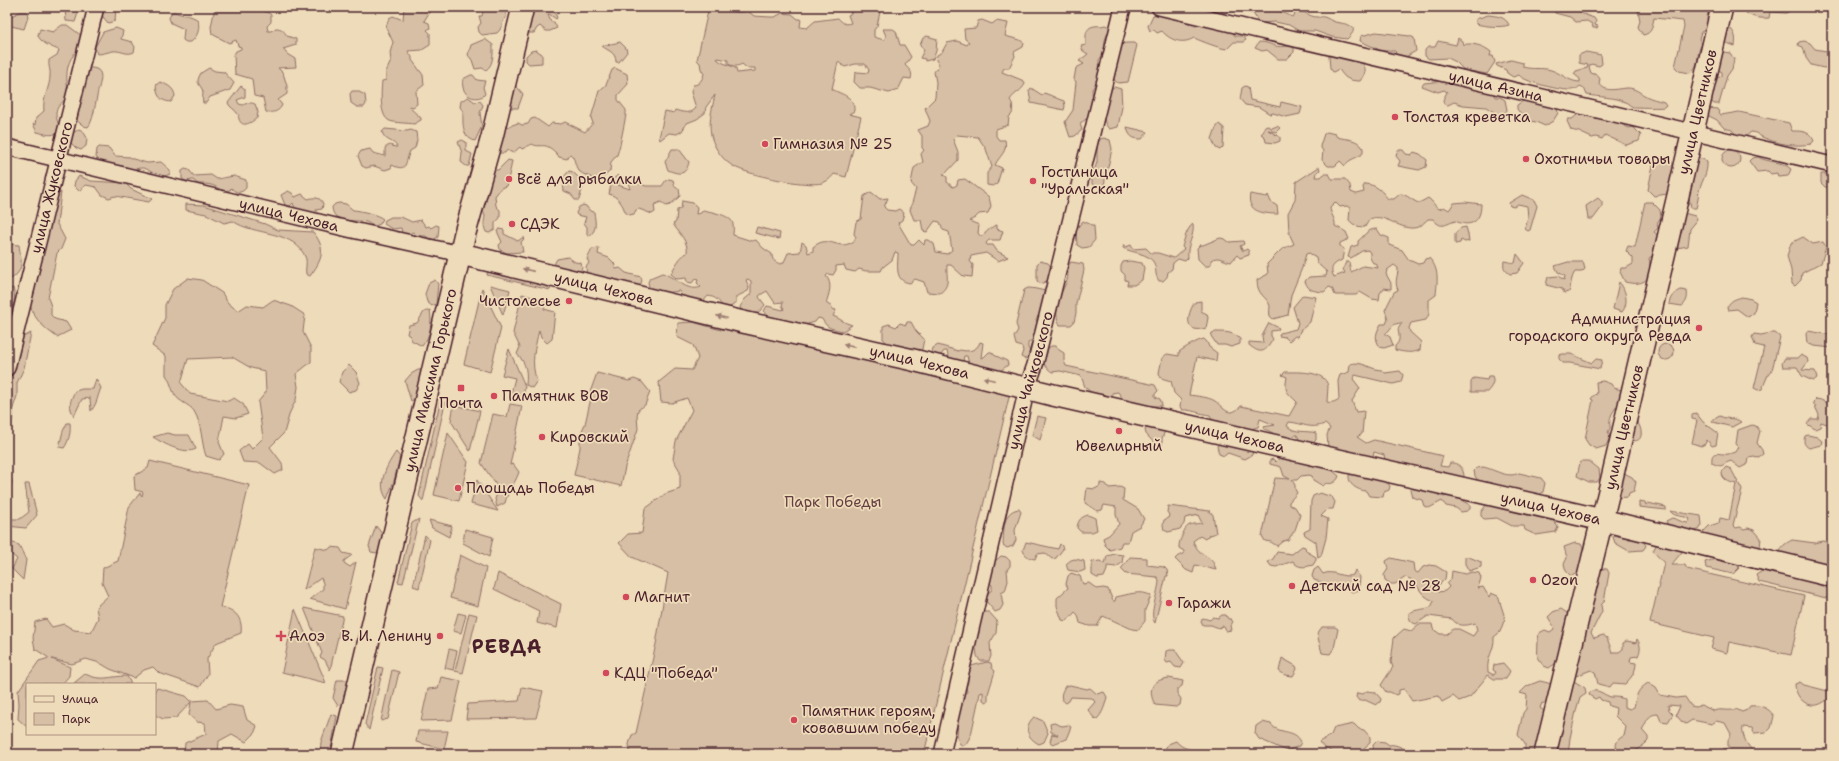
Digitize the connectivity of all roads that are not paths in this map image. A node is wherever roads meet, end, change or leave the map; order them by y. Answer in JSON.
{"nodes":[{"id":1,"x":96,"y":7,"type":"edge"},
{"id":2,"x":523,"y":7,"type":"edge"},
{"id":3,"x":1123,"y":7,"type":"edge"},
{"id":4,"x":1160,"y":7,"type":"edge"},
{"id":5,"x":1722,"y":7,"type":"edge"},
{"id":6,"x":1693,"y":133,"type":"junction"},
{"id":7,"x":7,"y":147,"type":"edge"},
{"id":8,"x":58,"y":160,"type":"junction"},
{"id":9,"x":1832,"y":165,"type":"edge"},
{"id":10,"x":461,"y":254,"type":"junction"},
{"id":11,"x":7,"y":368,"type":"edge"},
{"id":12,"x":1027,"y":388,"type":"junction"},
{"id":13,"x":1602,"y":520,"type":"junction"},
{"id":14,"x":1832,"y":576,"type":"edge"},
{"id":15,"x":342,"y":754,"type":"edge"},
{"id":16,"x":942,"y":754,"type":"edge"},
{"id":17,"x":1545,"y":754,"type":"edge"}],
"edges":[{"from":1,"to":8,"type":"street","name":"улица Жуковского"},
{"from":2,"to":10,"type":"street","name":"улица Максима Горького"},
{"from":3,"to":12,"type":"street","name":"улица Чайковского"},
{"from":4,"to":6,"type":"street","name":"улица Азина"},
{"from":5,"to":6,"type":"street","name":"улица Цветников"},
{"from":6,"to":9,"type":"street","name":"улица Азина"},
{"from":6,"to":13,"type":"street","name":"улица Цветников"},
{"from":7,"to":8,"type":"street","name":"улица Чехова"},
{"from":8,"to":10,"type":"street","name":"улица Чехова"},
{"from":8,"to":11,"type":"street","name":"улица Жуковского"},
{"from":12,"to":10,"type":"street","name":"улица Чехова","one_way":true},
{"from":10,"to":15,"type":"street","name":"улица Максима Горького"},
{"from":12,"to":13,"type":"street","name":"улица Чехова"},
{"from":12,"to":16,"type":"street","name":"улица Чайковского"},
{"from":13,"to":14,"type":"street","name":"улица Чехова"},
{"from":13,"to":17,"type":"street","name":"улица Цветников"}]}
